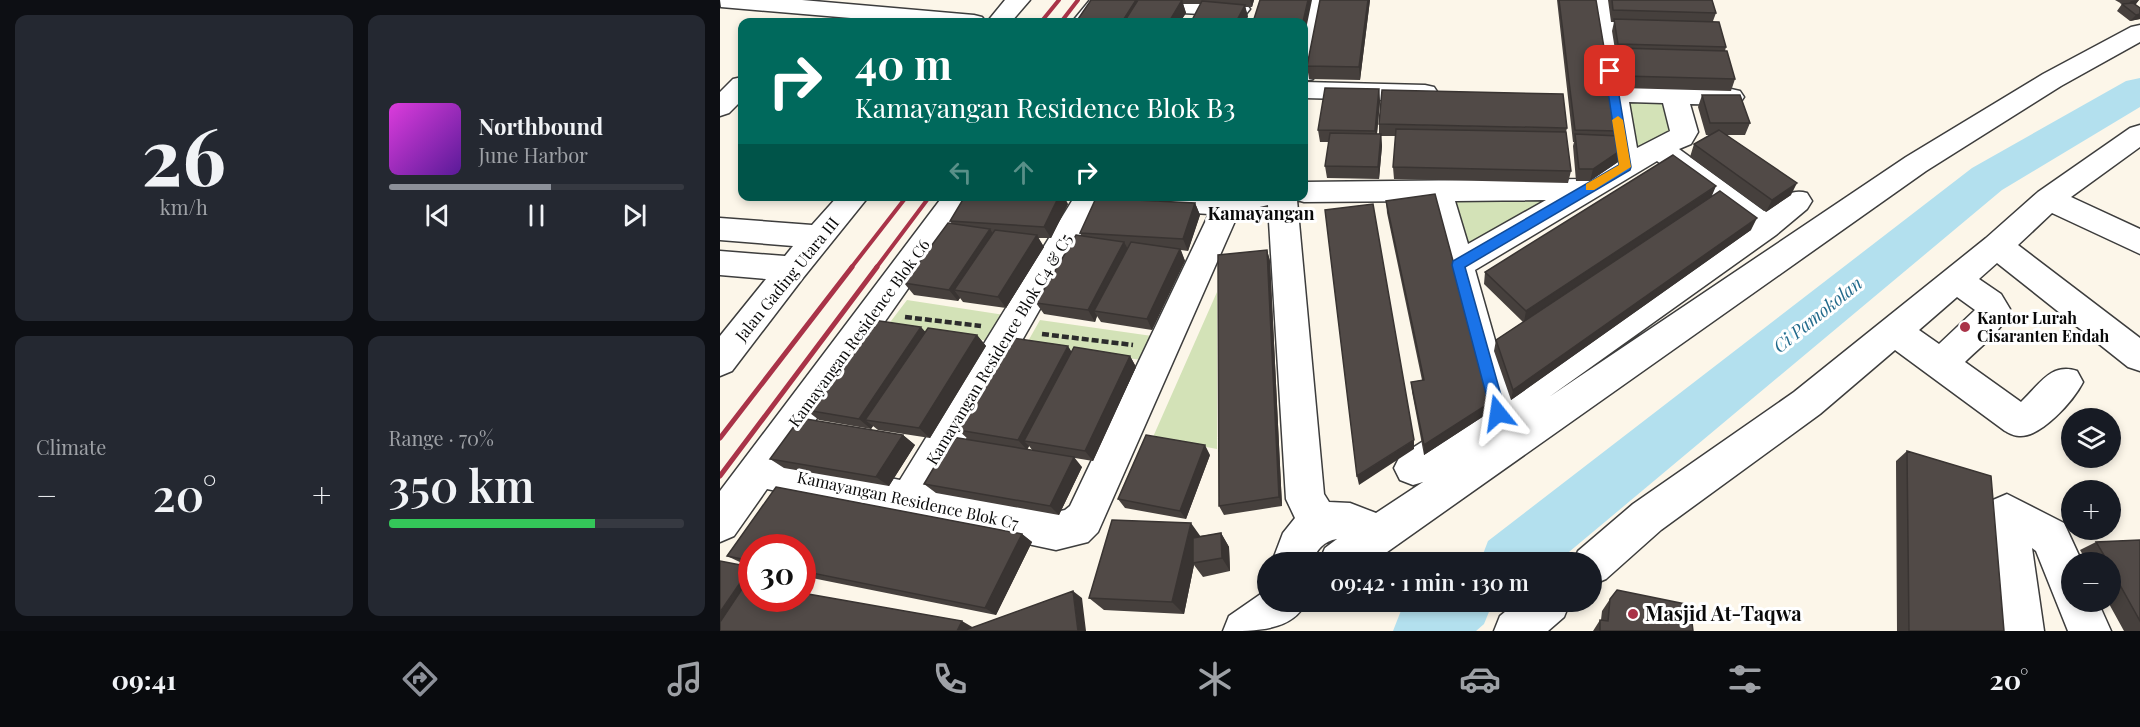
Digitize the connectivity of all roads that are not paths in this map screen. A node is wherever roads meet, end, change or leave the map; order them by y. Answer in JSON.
{"nodes":[{"id":1,"x":722,"y":0,"type":"edge"},
{"id":2,"x":1018,"y":0,"type":"edge"},
{"id":3,"x":1320,"y":0,"type":"edge"},
{"id":4,"x":1238,"y":9,"type":"edge"},
{"id":5,"x":824,"y":11,"type":"edge"},
{"id":6,"x":1191,"y":15,"type":"edge"},
{"id":7,"x":919,"y":18,"type":"edge"},
{"id":8,"x":1002,"y":18,"type":"edge"},
{"id":9,"x":1087,"y":18,"type":"edge"},
{"id":10,"x":1610,"y":19,"type":"edge"},
{"id":11,"x":2140,"y":33,"type":"edge"},
{"id":12,"x":1308,"y":55,"type":"edge"},
{"id":13,"x":738,"y":90,"type":"edge"},
{"id":14,"x":1308,"y":90,"type":"edge"},
{"id":15,"x":1454,"y":93,"type":"edge"},
{"id":16,"x":1613,"y":93,"type":"junction"},
{"id":17,"x":1674,"y":95,"type":"junction"},
{"id":18,"x":1731,"y":97,"type":"edge"},
{"id":19,"x":720,"y":107,"type":"edge"},
{"id":20,"x":738,"y":108,"type":"edge"},
{"id":21,"x":2140,"y":134,"type":"edge"},
{"id":22,"x":1658,"y":148,"type":"junction"},
{"id":23,"x":1626,"y":167,"type":"junction"},
{"id":24,"x":1586,"y":189,"type":"junction"},
{"id":25,"x":1438,"y":191,"type":"junction"},
{"id":26,"x":1308,"y":192,"type":"edge"},
{"id":27,"x":2048,"y":199,"type":"junction"},
{"id":28,"x":851,"y":201,"type":"edge"},
{"id":29,"x":955,"y":201,"type":"edge"},
{"id":30,"x":1088,"y":201,"type":"edge"},
{"id":31,"x":1177,"y":201,"type":"edge"},
{"id":32,"x":1241,"y":201,"type":"edge"},
{"id":33,"x":1282,"y":201,"type":"edge"},
{"id":34,"x":1797,"y":201,"type":"dead end"},
{"id":35,"x":1228,"y":204,"type":"junction"},
{"id":36,"x":1765,"y":227,"type":"junction"},
{"id":37,"x":720,"y":229,"type":"edge"},
{"id":38,"x":820,"y":237,"type":"junction"},
{"id":39,"x":2140,"y":242,"type":"edge"},
{"id":40,"x":1997,"y":246,"type":"junction"},
{"id":41,"x":720,"y":262,"type":"edge"},
{"id":42,"x":1458,"y":265,"type":"junction"},
{"id":43,"x":792,"y":269,"type":"junction"},
{"id":44,"x":1957,"y":280,"type":"junction"},
{"id":45,"x":1896,"y":332,"type":"junction"},
{"id":46,"x":2140,"y":357,"type":"edge"},
{"id":47,"x":720,"y":362,"type":"edge"},
{"id":48,"x":1940,"y":364,"type":"junction"},
{"id":49,"x":2066,"y":382,"type":"dead end"},
{"id":50,"x":1498,"y":413,"type":"junction"},
{"id":51,"x":1413,"y":468,"type":"dead end"},
{"id":52,"x":760,"y":470,"type":"junction"},
{"id":53,"x":909,"y":501,"type":"junction"},
{"id":54,"x":1313,"y":511,"type":"junction"},
{"id":55,"x":720,"y":523,"type":"edge"},
{"id":56,"x":1375,"y":536,"type":"junction"},
{"id":57,"x":1295,"y":552,"type":"edge"},
{"id":58,"x":1353,"y":552,"type":"edge"},
{"id":59,"x":1602,"y":556,"type":"edge"},
{"id":60,"x":2061,"y":562,"type":"edge"},
{"id":61,"x":1270,"y":612,"type":"edge"},
{"id":62,"x":1537,"y":612,"type":"edge"},
{"id":63,"x":2081,"y":612,"type":"edge"},
{"id":64,"x":1244,"y":631,"type":"edge"},
{"id":65,"x":1515,"y":631,"type":"edge"},
{"id":66,"x":2023,"y":631,"type":"edge"},
{"id":67,"x":2090,"y":631,"type":"edge"}],
"edges":[{"from":1,"to":5,"type":"street"},
{"from":2,"to":8,"type":"street"},
{"from":3,"to":12,"type":"street"},
{"from":4,"to":6,"type":"street"},
{"from":5,"to":7,"type":"street"},
{"from":6,"to":9,"type":"street"},
{"from":10,"to":16,"type":"street"},
{"from":11,"to":56,"type":"street"},
{"from":13,"to":19,"type":"street"},
{"from":14,"to":15,"type":"street"},
{"from":16,"to":17,"type":"street"},
{"from":16,"to":23,"type":"street"},
{"from":17,"to":18,"type":"street"},
{"from":17,"to":22,"type":"street"},
{"from":19,"to":20,"type":"street"},
{"from":21,"to":27,"type":"street"},
{"from":22,"to":23,"type":"street"},
{"from":22,"to":36,"type":"street"},
{"from":23,"to":24,"type":"street"},
{"from":24,"to":25,"type":"street"},
{"from":24,"to":42,"type":"street"},
{"from":25,"to":26,"type":"street"},
{"from":25,"to":42,"type":"street"},
{"from":27,"to":39,"type":"street"},
{"from":27,"to":40,"type":"street"},
{"from":28,"to":38,"type":"street","name":"Jalan Gading Utara III"},
{"from":29,"to":52,"type":"street","name":"Kamayangan Residence Blok C6"},
{"from":30,"to":53,"type":"street","name":"Kamayangan Residence Blok C4 & C5"},
{"from":31,"to":35,"type":"street"},
{"from":32,"to":35,"type":"street"},
{"from":33,"to":54,"type":"street"},
{"from":34,"to":36,"type":"street"},
{"from":35,"to":53,"type":"street","name":"Kamayangan Residence Blok C7"},
{"from":36,"to":50,"type":"street"},
{"from":37,"to":38,"type":"street"},
{"from":38,"to":43,"type":"street","name":"Jalan Gading Utara III"},
{"from":40,"to":44,"type":"street"},
{"from":40,"to":46,"type":"street"},
{"from":41,"to":43,"type":"street"},
{"from":42,"to":50,"type":"street"},
{"from":43,"to":47,"type":"street","name":"Jalan Gading Utara III"},
{"from":44,"to":45,"type":"street"},
{"from":44,"to":48,"type":"street"},
{"from":45,"to":48,"type":"street"},
{"from":45,"to":59,"type":"street"},
{"from":48,"to":49,"type":"street"},
{"from":50,"to":51,"type":"street"},
{"from":52,"to":53,"type":"street","name":"Kamayangan Residence Blok C7"},
{"from":52,"to":55,"type":"street","name":"Kamayangan Residence Blok C6"},
{"from":54,"to":56,"type":"street"},
{"from":54,"to":57,"type":"street"},
{"from":56,"to":58,"type":"street"},
{"from":60,"to":66,"type":"street"},
{"from":61,"to":64,"type":"street"},
{"from":62,"to":65,"type":"street"},
{"from":63,"to":67,"type":"street"}]}
